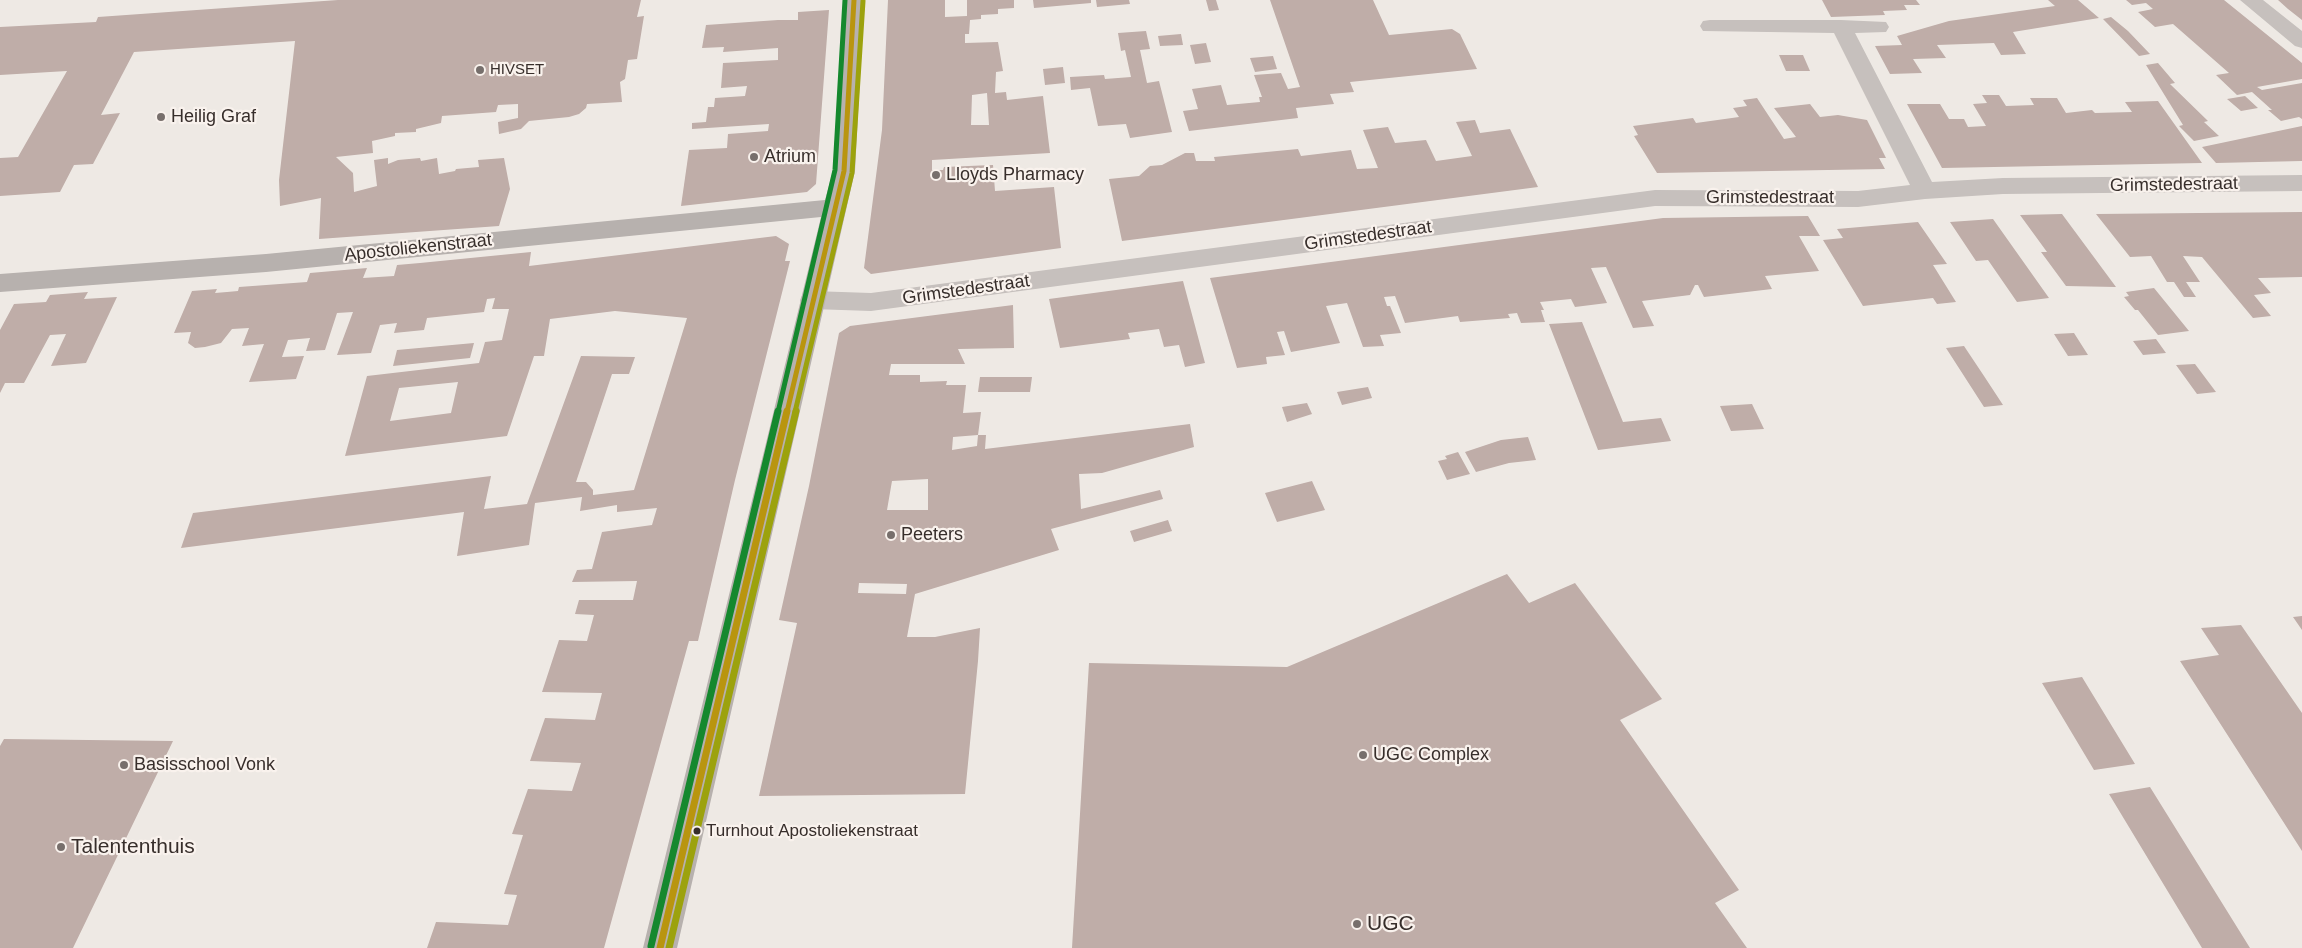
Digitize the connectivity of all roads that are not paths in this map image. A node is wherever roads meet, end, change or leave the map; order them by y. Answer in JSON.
{"nodes":[{"id":1,"x":854,"y":0,"type":"edge"},
{"id":2,"x":2250,"y":0,"type":"edge"},
{"id":3,"x":1710,"y":26,"type":"dead end"},
{"id":4,"x":1841,"y":26,"type":"junction"},
{"id":5,"x":1879,"y":27,"type":"dead end"},
{"id":6,"x":2302,"y":41,"type":"edge"},
{"id":7,"x":2302,"y":184,"type":"edge"},
{"id":8,"x":1925,"y":190,"type":"junction"},
{"id":9,"x":835,"y":208,"type":"junction"},
{"id":10,"x":0,"y":283,"type":"edge"},
{"id":11,"x":812,"y":300,"type":"junction"},
{"id":12,"x":660,"y":948,"type":"edge"}],
"edges":[{"from":1,"to":9,"type":"street"},
{"from":2,"to":6,"type":"street"},
{"from":3,"to":4,"type":"street"},
{"from":4,"to":5,"type":"street"},
{"from":4,"to":8,"type":"street"},
{"from":7,"to":8,"type":"street","name":"Grimstedestraat"},
{"from":8,"to":11,"type":"street","name":"Grimstedestraat"},
{"from":9,"to":10,"type":"street","name":"Apostoliekenstraat"},
{"from":9,"to":11,"type":"street"},
{"from":11,"to":12,"type":"street"}]}
